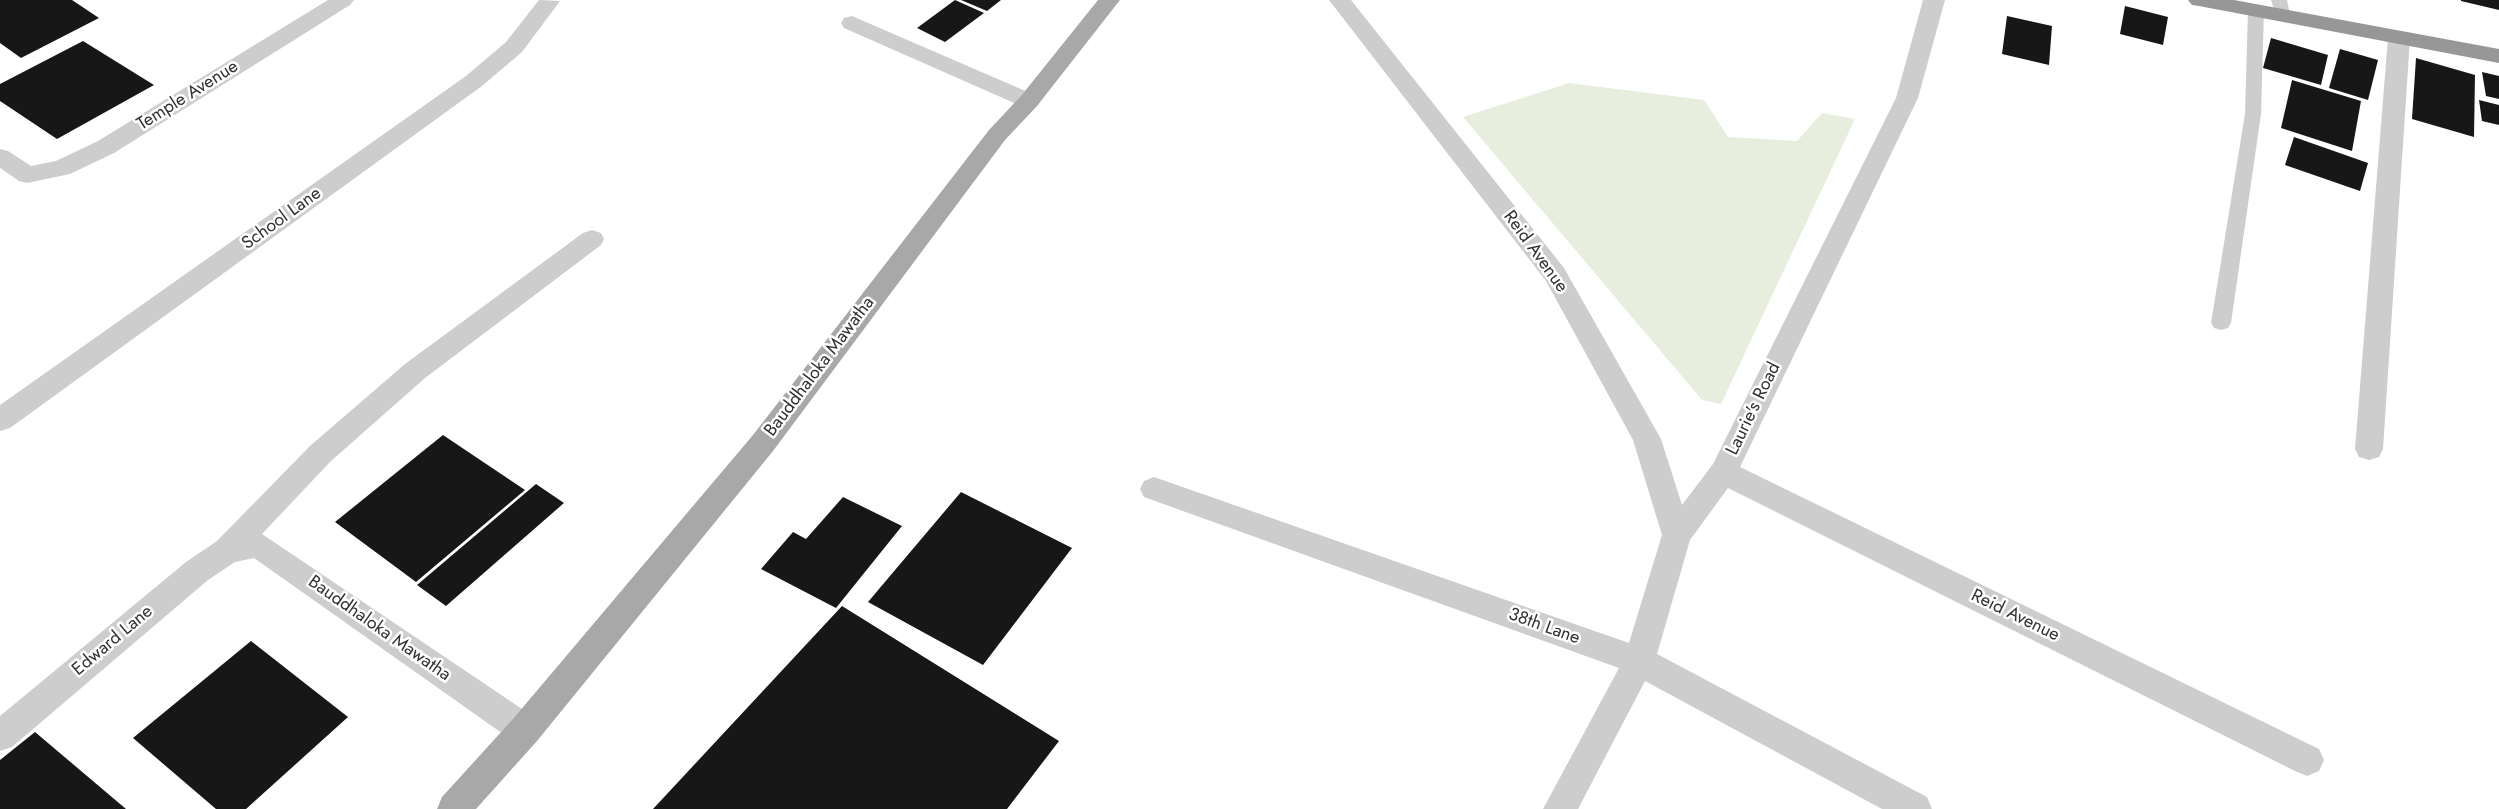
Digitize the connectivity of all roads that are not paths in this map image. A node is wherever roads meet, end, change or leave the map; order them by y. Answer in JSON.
{"nodes":[{"id":1,"x":343,"y":0,"type":"edge"},
{"id":2,"x":1109,"y":0,"type":"edge"},
{"id":3,"x":1340,"y":0,"type":"edge"},
{"id":4,"x":1934,"y":0,"type":"edge"},
{"id":5,"x":2199,"y":0,"type":"edge"},
{"id":6,"x":549,"y":1,"type":"dead end"},
{"id":7,"x":2280,"y":8,"type":"edge"},
{"id":8,"x":2256,"y":9,"type":"junction"},
{"id":9,"x":852,"y":23,"type":"dead end"},
{"id":10,"x":2399,"y":38,"type":"junction"},
{"id":11,"x":2499,"y":56,"type":"edge"},
{"id":12,"x":1029,"y":102,"type":"junction"},
{"id":13,"x":0,"y":158,"type":"edge"},
{"id":14,"x":592,"y":239,"type":"dead end"},
{"id":15,"x":2220,"y":323,"type":"dead end"},
{"id":16,"x":0,"y":420,"type":"edge"},
{"id":17,"x":2369,"y":449,"type":"dead end"},
{"id":18,"x":1723,"y":472,"type":"junction"},
{"id":19,"x":1154,"y":489,"type":"dead end"},
{"id":20,"x":1676,"y":535,"type":"junction"},
{"id":21,"x":228,"y":550,"type":"junction"},
{"id":22,"x":1639,"y":661,"type":"junction"},
{"id":23,"x":525,"y":730,"type":"junction"},
{"id":24,"x":0,"y":736,"type":"edge"},
{"id":25,"x":2307,"y":760,"type":"dead end"},
{"id":26,"x":454,"y":809,"type":"edge"},
{"id":27,"x":1560,"y":809,"type":"edge"},
{"id":28,"x":1915,"y":809,"type":"edge"}],
"edges":[{"from":1,"to":13,"type":"street","name":"Temple Avenue"},
{"from":2,"to":12,"type":"main road","name":"Bauddhaloka Mawatha"},
{"from":3,"to":20,"type":"street","name":"Reid Avenue"},
{"from":4,"to":18,"type":"street","name":"Laurie's Road"},
{"from":5,"to":8,"type":"highway"},
{"from":6,"to":16,"type":"street","name":"School Lane"},
{"from":7,"to":8,"type":"highway"},
{"from":7,"to":10,"type":"highway"},
{"from":8,"to":15,"type":"lane"},
{"from":9,"to":12,"type":"street"},
{"from":10,"to":11,"type":"highway"},
{"from":10,"to":17,"type":"street"},
{"from":12,"to":23,"type":"main road","name":"Bauddhaloka Mawatha"},
{"from":14,"to":21,"type":"street"},
{"from":18,"to":20,"type":"street","name":"Laurie's Road"},
{"from":18,"to":25,"type":"street","name":"Reid Avenue"},
{"from":19,"to":22,"type":"street","name":"38th Lane"},
{"from":20,"to":22,"type":"street","name":"Laurie's Road"},
{"from":21,"to":23,"type":"street","name":"Bauddhaloka Mawatha"},
{"from":21,"to":24,"type":"street","name":"Edward Lane"},
{"from":22,"to":27,"type":"street","name":"Laurie's Road"},
{"from":22,"to":28,"type":"street","name":"38th Lane"},
{"from":23,"to":26,"type":"main road","name":"Bauddhaloka Mawatha"}]}
